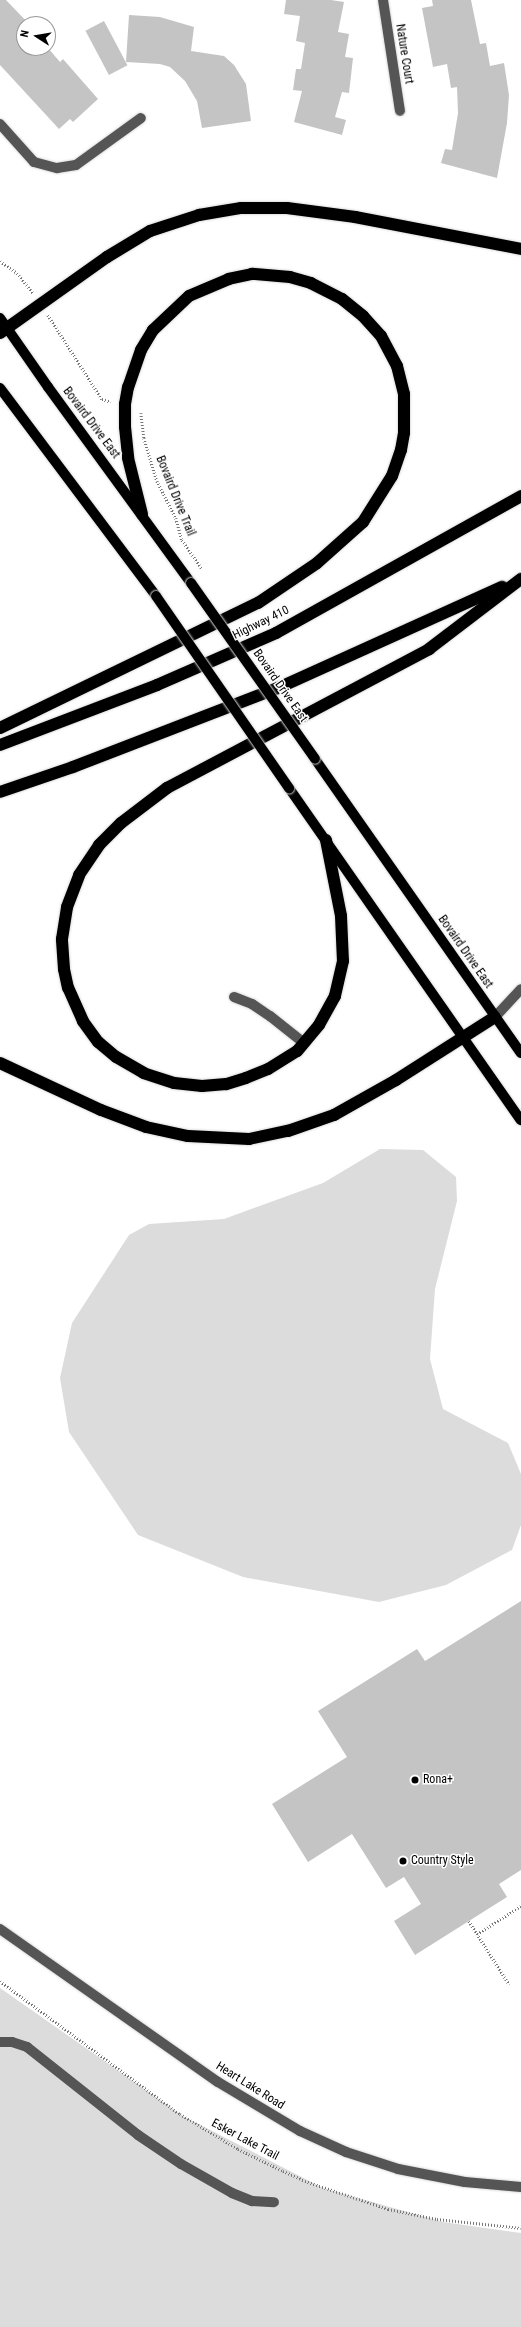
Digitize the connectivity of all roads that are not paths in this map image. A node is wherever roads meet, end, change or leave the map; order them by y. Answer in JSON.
{"nodes":[{"id":1,"x":383,"y":0,"type":"edge"},
{"id":2,"x":400,"y":111,"type":"dead end"},
{"id":3,"x":141,"y":118,"type":"dead end"},
{"id":4,"x":0,"y":124,"type":"edge"},
{"id":5,"x":521,"y":249,"type":"edge"},
{"id":6,"x":2,"y":326,"type":"edge"},
{"id":7,"x":0,"y":388,"type":"edge"},
{"id":8,"x":4,"y":397,"type":"edge"},
{"id":9,"x":521,"y":496,"type":"edge"},
{"id":10,"x":142,"y":514,"type":"junction"},
{"id":11,"x":521,"y":579,"type":"edge"},
{"id":12,"x":0,"y":728,"type":"edge"},
{"id":13,"x":0,"y":745,"type":"edge"},
{"id":14,"x":0,"y":792,"type":"edge"},
{"id":15,"x":326,"y":840,"type":"junction"},
{"id":16,"x":521,"y":989,"type":"edge"},
{"id":17,"x":234,"y":997,"type":"dead end"},
{"id":18,"x":495,"y":1017,"type":"junction"},
{"id":19,"x":464,"y":1037,"type":"junction"},
{"id":20,"x":304,"y":1043,"type":"junction"},
{"id":21,"x":521,"y":1053,"type":"edge"},
{"id":22,"x":0,"y":1063,"type":"edge"},
{"id":23,"x":521,"y":1120,"type":"edge"},
{"id":24,"x":0,"y":1929,"type":"edge"},
{"id":25,"x":0,"y":2042,"type":"edge"},
{"id":26,"x":521,"y":2187,"type":"edge"},
{"id":27,"x":274,"y":2202,"type":"dead end"}],
"edges":[{"from":1,"to":2,"type":"street","name":"Nature Court"},
{"from":3,"to":4,"type":"street"},
{"from":5,"to":6,"type":"highway"},
{"from":6,"to":10,"type":"main road","name":"Bovaird Drive East"},
{"from":7,"to":8,"type":"main road"},
{"from":8,"to":15,"type":"main road","bridge":true},
{"from":9,"to":13,"type":"highway","name":"Highway 410"},
{"from":10,"to":12,"type":"highway"},
{"from":10,"to":18,"type":"main road","name":"Bovaird Drive East","bridge":true},
{"from":11,"to":14,"type":"highway"},
{"from":11,"to":20,"type":"highway"},
{"from":15,"to":19,"type":"main road"},
{"from":15,"to":20,"type":"highway"},
{"from":16,"to":18,"type":"street"},
{"from":17,"to":20,"type":"street"},
{"from":18,"to":19,"type":"highway"},
{"from":18,"to":21,"type":"main road","name":"Bovaird Drive East"},
{"from":19,"to":22,"type":"highway"},
{"from":19,"to":23,"type":"main road"},
{"from":24,"to":26,"type":"street","name":"Heart Lake Road"},
{"from":25,"to":27,"type":"street"}]}
